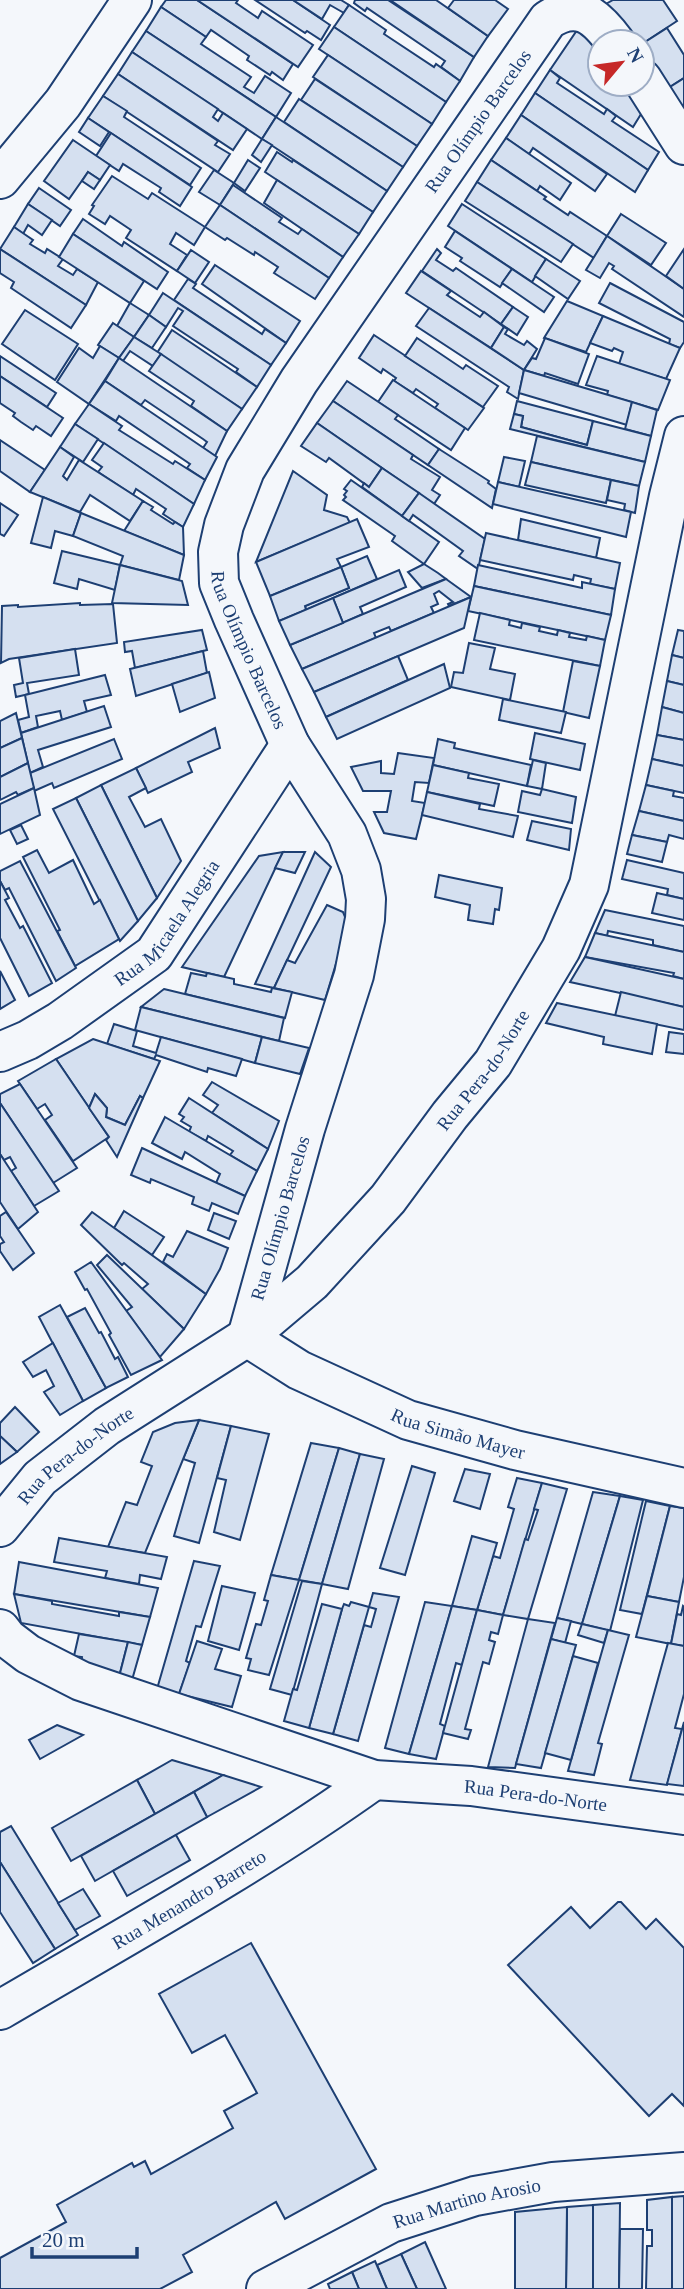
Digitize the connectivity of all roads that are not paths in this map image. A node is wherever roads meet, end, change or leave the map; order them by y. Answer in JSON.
{"nodes":[{"id":1,"x":132,"y":0,"type":"edge"},
{"id":2,"x":605,"y":28,"type":"edge"},
{"id":3,"x":654,"y":98,"type":"edge"},
{"id":4,"x":684,"y":145,"type":"edge"},
{"id":5,"x":0,"y":179,"type":"edge"},
{"id":6,"x":684,"y":436,"type":"edge"},
{"id":7,"x":290,"y":746,"type":"junction"},
{"id":8,"x":0,"y":1052,"type":"edge"},
{"id":9,"x":247,"y":1337,"type":"junction"},
{"id":10,"x":684,"y":1488,"type":"edge"},
{"id":11,"x":0,"y":1527,"type":"edge"},
{"id":12,"x":0,"y":1629,"type":"edge"},
{"id":13,"x":374,"y":1780,"type":"junction"},
{"id":14,"x":684,"y":1815,"type":"edge"},
{"id":15,"x":0,"y":2010,"type":"edge"},
{"id":16,"x":684,"y":2172,"type":"edge"},
{"id":17,"x":266,"y":2289,"type":"edge"}],
"edges":[{"from":1,"to":5,"type":"street"},
{"from":2,"to":7,"type":"street","name":"Rua Olímpio Barcelos"},
{"from":3,"to":4,"type":"street"},
{"from":6,"to":9,"type":"street","name":"Rua Pera-do-Norte"},
{"from":7,"to":8,"type":"street","name":"Rua Micaela Alegria"},
{"from":7,"to":9,"type":"street","name":"Rua Olímpio Barcelos"},
{"from":9,"to":10,"type":"street","name":"Rua Simão Mayer"},
{"from":9,"to":11,"type":"street","name":"Rua Pera-do-Norte"},
{"from":12,"to":13,"type":"street","name":"Rua Pera-do-Norte"},
{"from":13,"to":14,"type":"street","name":"Rua Pera-do-Norte"},
{"from":13,"to":15,"type":"street","name":"Rua Menandro Barreto"},
{"from":16,"to":17,"type":"street","name":"Rua Martino Arosio"}]}
